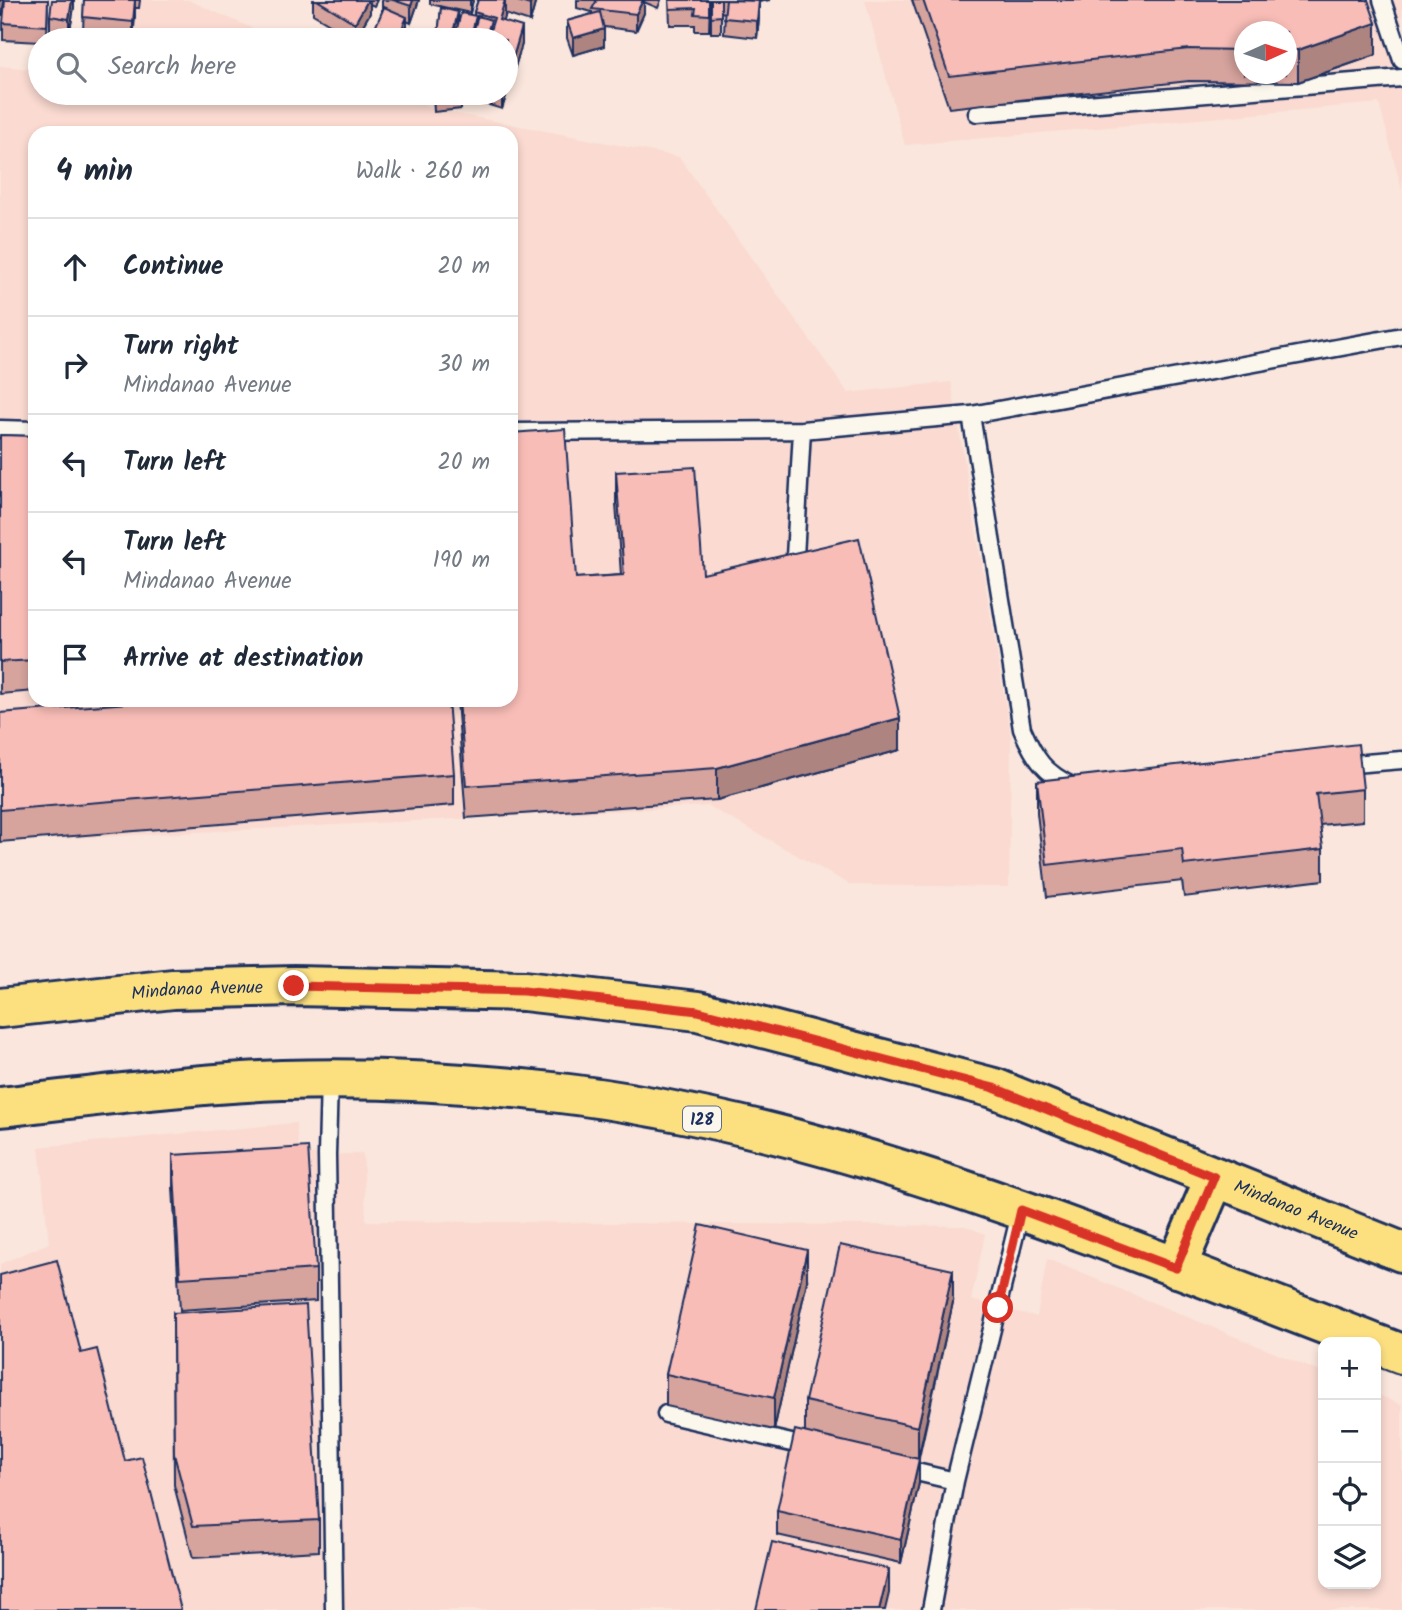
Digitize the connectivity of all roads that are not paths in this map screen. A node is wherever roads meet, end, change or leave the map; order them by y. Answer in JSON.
{"nodes":[{"id":1,"x":1382,"y":0,"type":"edge"},
{"id":2,"x":1402,"y":60,"type":"edge"},
{"id":3,"x":1402,"y":78,"type":"edge"},
{"id":4,"x":977,"y":113,"type":"dead end"},
{"id":5,"x":1402,"y":336,"type":"edge"},
{"id":6,"x":971,"y":415,"type":"junction"},
{"id":7,"x":0,"y":429,"type":"edge"},
{"id":8,"x":28,"y":430,"type":"edge"},
{"id":9,"x":802,"y":430,"type":"junction"},
{"id":10,"x":518,"y":432,"type":"edge"},
{"id":11,"x":795,"y":557,"type":"edge"},
{"id":12,"x":1402,"y":760,"type":"edge"},
{"id":13,"x":1321,"y":767,"type":"edge"},
{"id":14,"x":1094,"y":788,"type":"edge"},
{"id":15,"x":0,"y":1009,"type":"edge"},
{"id":16,"x":329,"y":1079,"type":"junction"},
{"id":17,"x":0,"y":1107,"type":"edge"},
{"id":18,"x":1214,"y":1177,"type":"junction"},
{"id":19,"x":1021,"y":1210,"type":"junction"},
{"id":20,"x":1402,"y":1252,"type":"edge"},
{"id":21,"x":1176,"y":1268,"type":"junction"},
{"id":22,"x":1358,"y":1337,"type":"edge"},
{"id":23,"x":1381,"y":1346,"type":"edge"},
{"id":24,"x":1402,"y":1354,"type":"edge"},
{"id":25,"x":666,"y":1414,"type":"dead end"},
{"id":26,"x":823,"y":1451,"type":"edge"},
{"id":27,"x":889,"y":1466,"type":"edge"},
{"id":28,"x":955,"y":1481,"type":"junction"},
{"id":29,"x":334,"y":1610,"type":"edge"},
{"id":30,"x":931,"y":1610,"type":"edge"}],
"edges":[{"from":1,"to":2,"type":"lane"},
{"from":3,"to":4,"type":"lane"},
{"from":5,"to":6,"type":"lane"},
{"from":6,"to":9,"type":"lane"},
{"from":6,"to":14,"type":"lane"},
{"from":7,"to":8,"type":"lane"},
{"from":9,"to":10,"type":"lane"},
{"from":9,"to":11,"type":"lane"},
{"from":12,"to":13,"type":"lane"},
{"from":15,"to":18,"type":"main road","name":"Mindanao Avenue"},
{"from":16,"to":17,"type":"main road","number":"128"},
{"from":16,"to":19,"type":"main road","number":"128"},
{"from":16,"to":29,"type":"lane"},
{"from":18,"to":20,"type":"main road","name":"Mindanao Avenue"},
{"from":18,"to":21,"type":"main road"},
{"from":19,"to":21,"type":"main road","number":"128"},
{"from":19,"to":28,"type":"lane"},
{"from":21,"to":22,"type":"main road","number":"128"},
{"from":23,"to":24,"type":"main road"},
{"from":25,"to":26,"type":"lane"},
{"from":27,"to":28,"type":"lane"},
{"from":28,"to":30,"type":"lane"}]}
